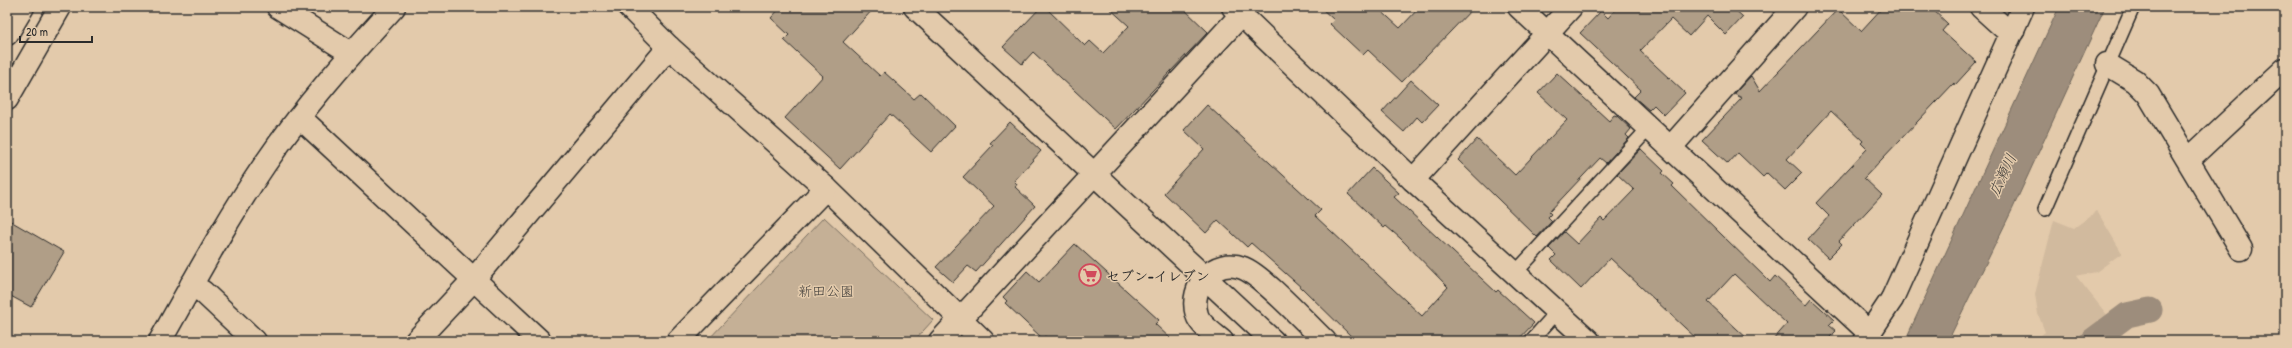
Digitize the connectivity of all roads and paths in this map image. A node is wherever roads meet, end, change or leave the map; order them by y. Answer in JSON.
{"nodes":[{"id":1,"x":22,"y":7,"type":"edge"},
{"id":2,"x":60,"y":7,"type":"edge"},
{"id":3,"x":278,"y":7,"type":"edge"},
{"id":4,"x":394,"y":7,"type":"edge"},
{"id":5,"x":629,"y":7,"type":"edge"},
{"id":6,"x":915,"y":7,"type":"edge"},
{"id":7,"x":1519,"y":7,"type":"edge"},
{"id":8,"x":1572,"y":7,"type":"edge"},
{"id":9,"x":1795,"y":7,"type":"edge"},
{"id":10,"x":1981,"y":7,"type":"edge"},
{"id":11,"x":2024,"y":7,"type":"edge"},
{"id":12,"x":2133,"y":7,"type":"edge"},
{"id":13,"x":1237,"y":11,"type":"edge"},
{"id":14,"x":2013,"y":31,"type":"junction"},
{"id":15,"x":7,"y":34,"type":"edge"},
{"id":16,"x":1548,"y":34,"type":"junction"},
{"id":17,"x":669,"y":47,"type":"junction"},
{"id":18,"x":352,"y":53,"type":"junction"},
{"id":19,"x":2107,"y":64,"type":"junction"},
{"id":20,"x":2285,"y":69,"type":"edge"},
{"id":21,"x":7,"y":99,"type":"edge"},
{"id":22,"x":298,"y":119,"type":"junction"},
{"id":23,"x":1650,"y":128,"type":"junction"},
{"id":24,"x":1671,"y":147,"type":"junction"},
{"id":25,"x":2189,"y":159,"type":"junction"},
{"id":26,"x":1095,"y":175,"type":"junction"},
{"id":27,"x":1413,"y":180,"type":"junction"},
{"id":28,"x":826,"y":188,"type":"junction"},
{"id":29,"x":2045,"y":209,"type":"dead end"},
{"id":30,"x":2241,"y":249,"type":"dead end"},
{"id":31,"x":1516,"y":272,"type":"junction"},
{"id":32,"x":1205,"y":277,"type":"junction"},
{"id":33,"x":474,"y":279,"type":"junction"},
{"id":34,"x":192,"y":285,"type":"junction"},
{"id":35,"x":1558,"y":312,"type":"junction"},
{"id":36,"x":960,"y":319,"type":"junction"},
{"id":37,"x":1868,"y":336,"type":"edge"},
{"id":38,"x":160,"y":341,"type":"edge"},
{"id":39,"x":255,"y":341,"type":"edge"},
{"id":40,"x":416,"y":341,"type":"edge"},
{"id":41,"x":540,"y":341,"type":"edge"},
{"id":42,"x":678,"y":341,"type":"edge"},
{"id":43,"x":940,"y":341,"type":"edge"},
{"id":44,"x":983,"y":341,"type":"edge"},
{"id":45,"x":1222,"y":341,"type":"edge"},
{"id":46,"x":1273,"y":341,"type":"edge"},
{"id":47,"x":1325,"y":341,"type":"edge"},
{"id":48,"x":1531,"y":341,"type":"edge"},
{"id":49,"x":1590,"y":341,"type":"edge"}],
"edges":[{"from":1,"to":15,"type":"main road"},
{"from":2,"to":21,"type":"main road"},
{"from":3,"to":18,"type":"main road"},
{"from":4,"to":18,"type":"main road"},
{"from":5,"to":17,"type":"main road"},
{"from":6,"to":26,"type":"main road"},
{"from":7,"to":16,"type":"main road"},
{"from":8,"to":16,"type":"main road"},
{"from":9,"to":24,"type":"main road"},
{"from":10,"to":14,"type":"main road"},
{"from":11,"to":14,"type":"main road"},
{"from":12,"to":19,"type":"lane"},
{"from":13,"to":26,"type":"main road"},
{"from":13,"to":27,"type":"main road"},
{"from":14,"to":37,"type":"main road"},
{"from":16,"to":23,"type":"main road"},
{"from":16,"to":27,"type":"main road"},
{"from":17,"to":28,"type":"main road"},
{"from":17,"to":33,"type":"main road"},
{"from":18,"to":22,"type":"main road"},
{"from":19,"to":25,"type":"main road"},
{"from":19,"to":29,"type":"lane"},
{"from":20,"to":25,"type":"main road"},
{"from":22,"to":33,"type":"main road"},
{"from":22,"to":34,"type":"main road"},
{"from":23,"to":24,"type":"main road"},
{"from":23,"to":31,"type":"lane"},
{"from":24,"to":37,"type":"main road"},
{"from":25,"to":30,"type":"main road"},
{"from":26,"to":32,"type":"main road"},
{"from":26,"to":36,"type":"main road"},
{"from":27,"to":31,"type":"main road"},
{"from":28,"to":36,"type":"main road"},
{"from":28,"to":42,"type":"main road"},
{"from":31,"to":35,"type":"main road"},
{"from":32,"to":45,"type":"main road"},
{"from":32,"to":46,"type":"main road"},
{"from":32,"to":47,"type":"main road"},
{"from":33,"to":40,"type":"main road"},
{"from":33,"to":41,"type":"main road"},
{"from":34,"to":38,"type":"main road"},
{"from":34,"to":39,"type":"main road"},
{"from":35,"to":48,"type":"lane"},
{"from":35,"to":49,"type":"main road"},
{"from":36,"to":43,"type":"main road"},
{"from":36,"to":44,"type":"main road"}]}
